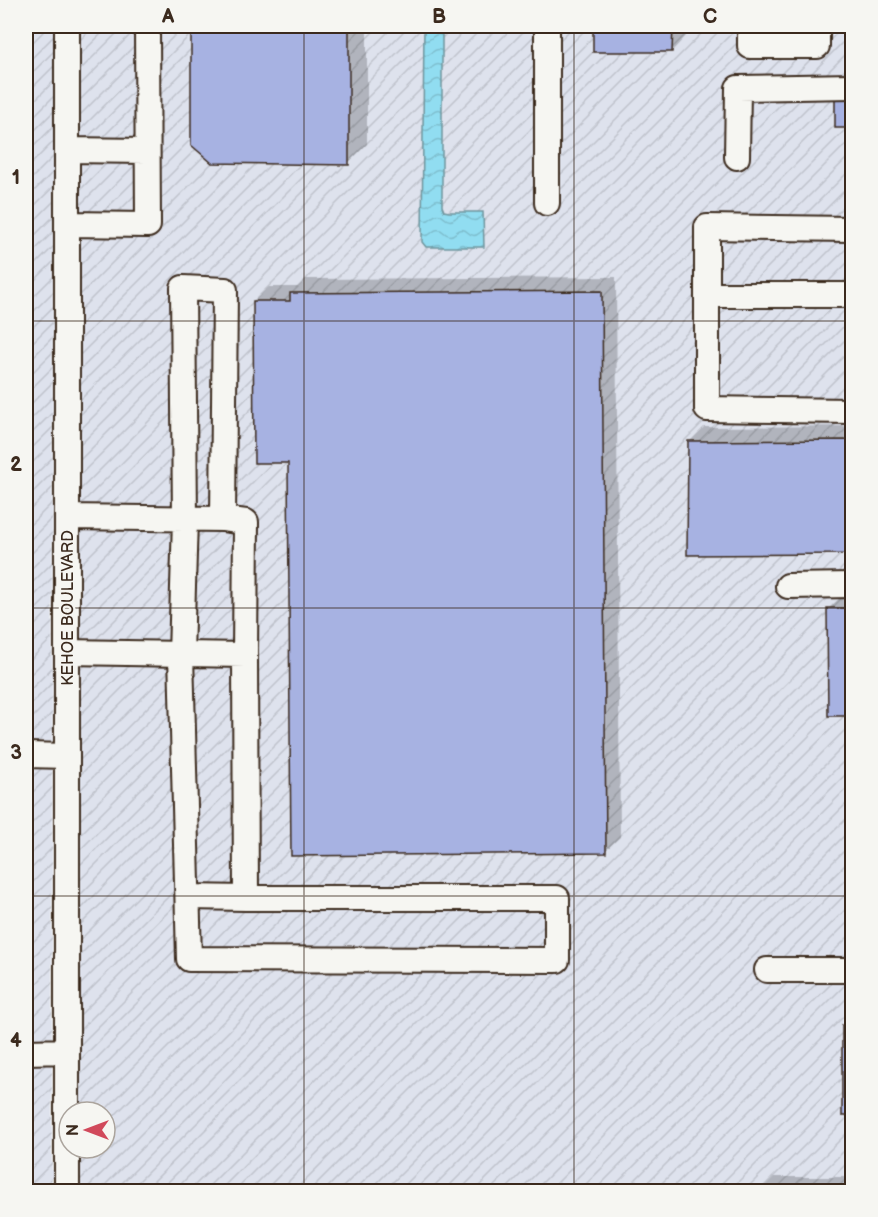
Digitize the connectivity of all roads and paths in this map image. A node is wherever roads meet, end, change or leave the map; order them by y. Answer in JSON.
{"nodes":[{"id":1,"x":67,"y":26,"type":"edge"},
{"id":2,"x":147,"y":26,"type":"edge"},
{"id":3,"x":547,"y":26,"type":"edge"},
{"id":4,"x":750,"y":26,"type":"edge"},
{"id":5,"x":817,"y":26,"type":"edge"},
{"id":6,"x":852,"y":86,"type":"edge"},
{"id":7,"x":67,"y":150,"type":"junction"},
{"id":8,"x":147,"y":151,"type":"junction"},
{"id":9,"x":737,"y":157,"type":"dead end"},
{"id":10,"x":546,"y":203,"type":"dead end"},
{"id":11,"x":67,"y":224,"type":"junction"},
{"id":12,"x":852,"y":229,"type":"edge"},
{"id":13,"x":707,"y":295,"type":"junction"},
{"id":14,"x":852,"y":295,"type":"edge"},
{"id":15,"x":852,"y":411,"type":"edge"},
{"id":16,"x":67,"y":517,"type":"junction"},
{"id":17,"x":185,"y":519,"type":"junction"},
{"id":18,"x":223,"y":519,"type":"junction"},
{"id":19,"x":852,"y":585,"type":"edge"},
{"id":20,"x":788,"y":586,"type":"dead end"},
{"id":21,"x":67,"y":652,"type":"junction"},
{"id":22,"x":181,"y":654,"type":"junction"},
{"id":23,"x":245,"y":655,"type":"junction"},
{"id":24,"x":26,"y":755,"type":"edge"},
{"id":25,"x":67,"y":756,"type":"junction"},
{"id":26,"x":188,"y":897,"type":"junction"},
{"id":27,"x":246,"y":898,"type":"junction"},
{"id":28,"x":767,"y":970,"type":"dead end"},
{"id":29,"x":852,"y":970,"type":"edge"},
{"id":30,"x":26,"y":1052,"type":"edge"},
{"id":31,"x":67,"y":1052,"type":"junction"},
{"id":32,"x":67,"y":1191,"type":"edge"}],
"edges":[{"from":1,"to":7,"type":"street","name":"KEHOE BOULEVARD"},
{"from":2,"to":8,"type":"street"},
{"from":3,"to":10,"type":"street"},
{"from":4,"to":5,"type":"street"},
{"from":6,"to":9,"type":"street"},
{"from":7,"to":8,"type":"street"},
{"from":7,"to":11,"type":"street","name":"KEHOE BOULEVARD"},
{"from":8,"to":11,"type":"street"},
{"from":11,"to":16,"type":"street","name":"KEHOE BOULEVARD"},
{"from":12,"to":13,"type":"street"},
{"from":13,"to":14,"type":"street"},
{"from":13,"to":15,"type":"street"},
{"from":16,"to":17,"type":"street"},
{"from":16,"to":21,"type":"street","name":"KEHOE BOULEVARD"},
{"from":17,"to":18,"type":"street"},
{"from":17,"to":18,"type":"street"},
{"from":17,"to":22,"type":"street"},
{"from":18,"to":23,"type":"street"},
{"from":19,"to":20,"type":"street"},
{"from":21,"to":22,"type":"street"},
{"from":21,"to":25,"type":"street","name":"KEHOE BOULEVARD"},
{"from":22,"to":23,"type":"street"},
{"from":22,"to":26,"type":"street"},
{"from":23,"to":27,"type":"street"},
{"from":24,"to":25,"type":"street"},
{"from":25,"to":31,"type":"street","name":"KEHOE BOULEVARD"},
{"from":26,"to":27,"type":"street"},
{"from":26,"to":27,"type":"street"},
{"from":28,"to":29,"type":"street"},
{"from":30,"to":31,"type":"street"},
{"from":31,"to":32,"type":"street","name":"KEHOE BOULEVARD"}]}
